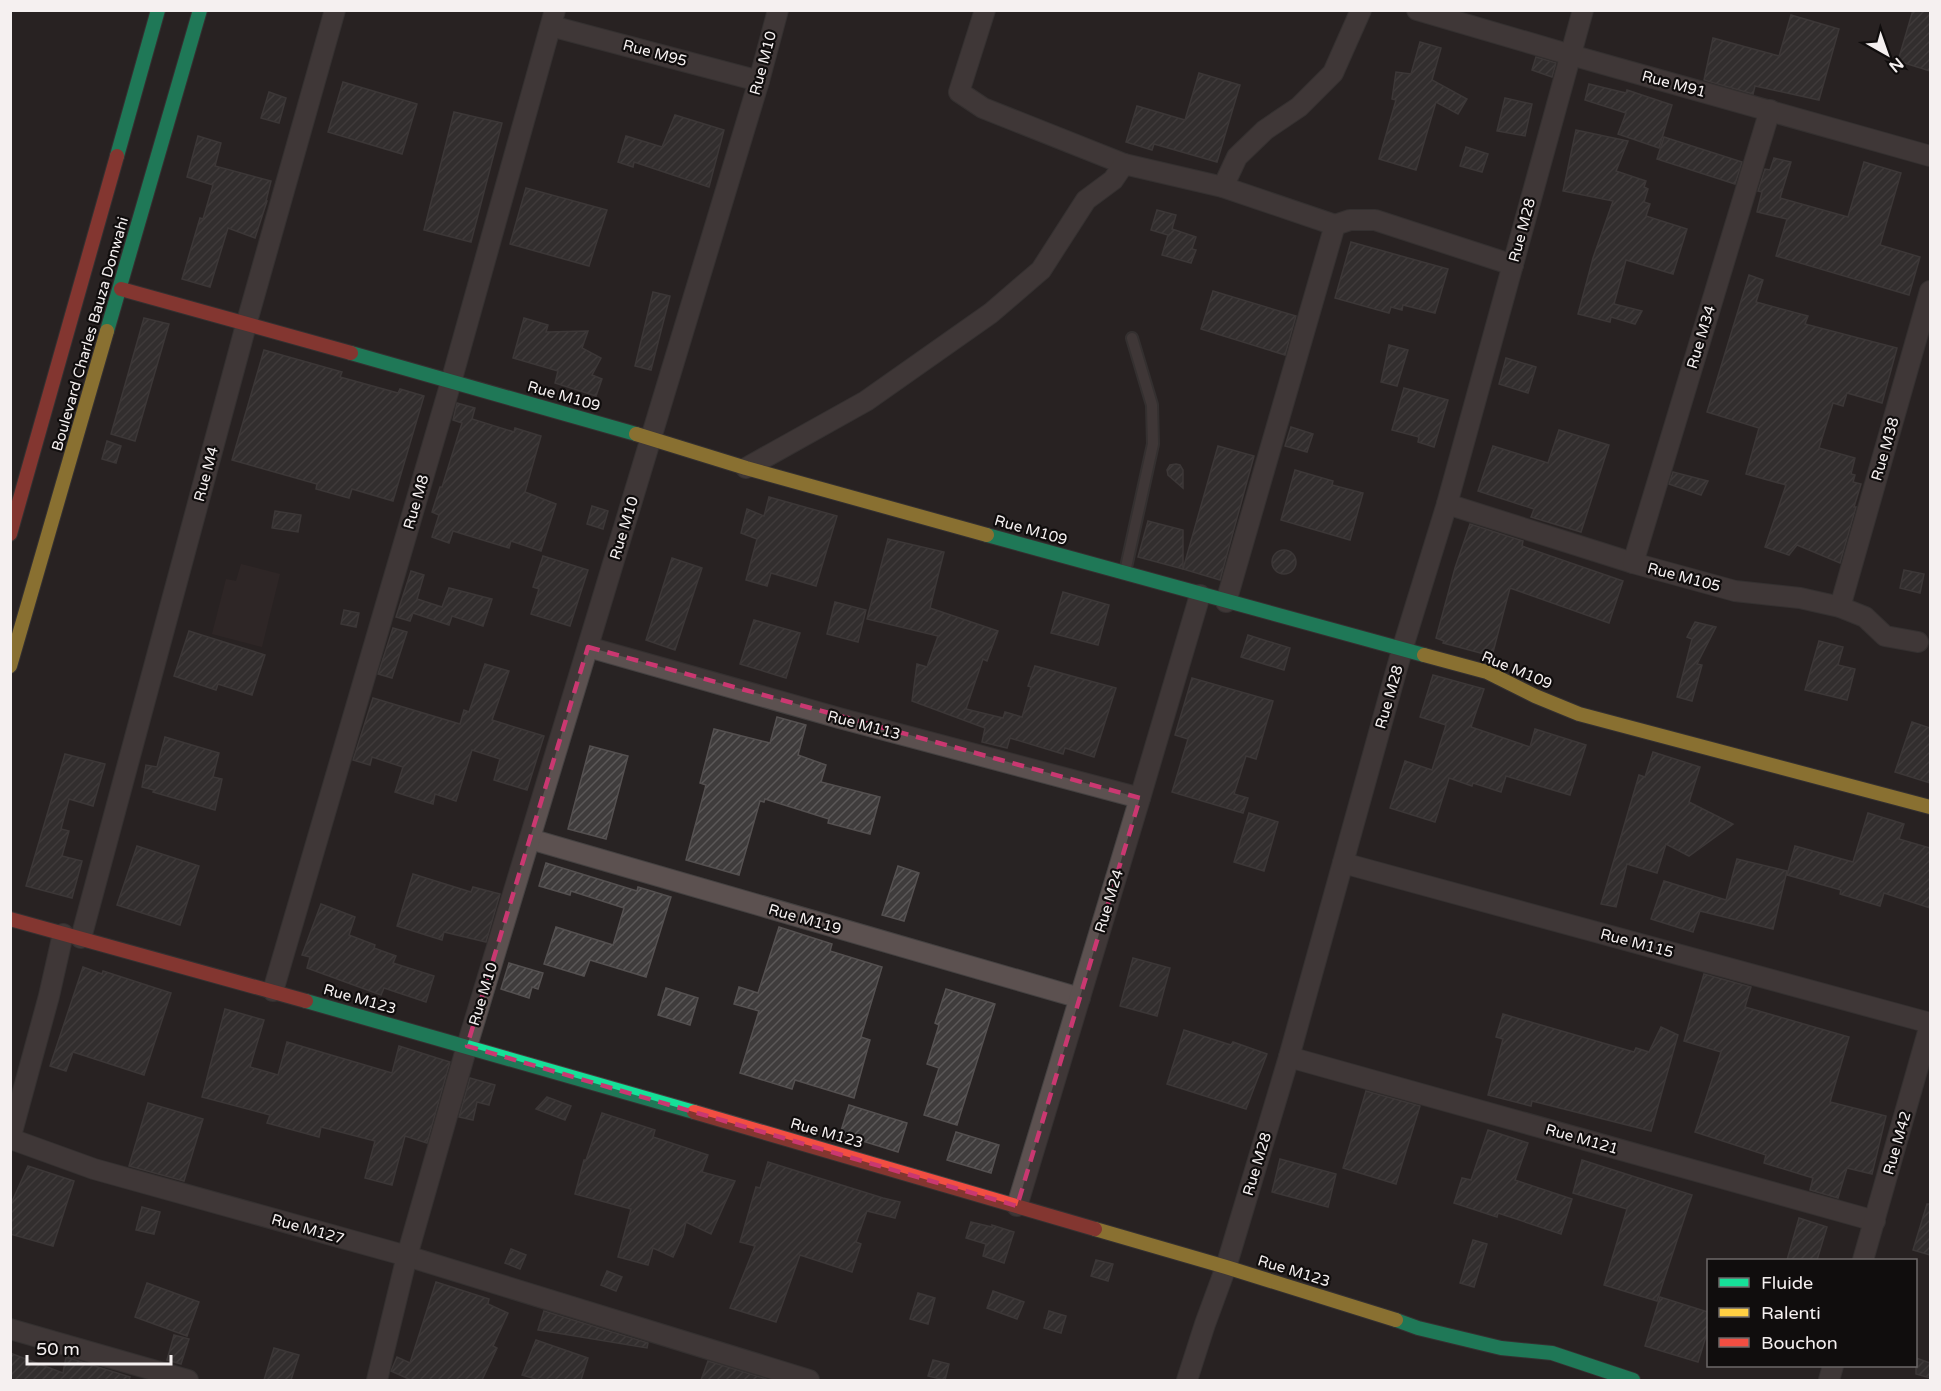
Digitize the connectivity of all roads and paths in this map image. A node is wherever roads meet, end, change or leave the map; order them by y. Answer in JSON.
{"nodes":[{"id":1,"x":158,"y":10,"type":"edge"},
{"id":2,"x":200,"y":10,"type":"edge"},
{"id":3,"x":335,"y":10,"type":"edge"},
{"id":4,"x":778,"y":10,"type":"edge"},
{"id":5,"x":985,"y":10,"type":"edge"},
{"id":6,"x":1361,"y":10,"type":"edge"},
{"id":7,"x":1417,"y":10,"type":"edge"},
{"id":8,"x":1583,"y":10,"type":"edge"},
{"id":9,"x":553,"y":18,"type":"edge"},
{"id":10,"x":1570,"y":55,"type":"junction"},
{"id":11,"x":759,"y":81,"type":"junction"},
{"id":12,"x":1770,"y":110,"type":"junction"},
{"id":13,"x":1930,"y":156,"type":"edge"},
{"id":14,"x":1124,"y":164,"type":"junction"},
{"id":15,"x":1223,"y":187,"type":"junction"},
{"id":16,"x":1335,"y":225,"type":"junction"},
{"id":17,"x":1513,"y":265,"type":"junction"},
{"id":18,"x":121,"y":289,"type":"junction"},
{"id":19,"x":1930,"y":291,"type":"edge"},
{"id":20,"x":246,"y":325,"type":"junction"},
{"id":21,"x":1132,"y":338,"type":"dead end"},
{"id":22,"x":451,"y":382,"type":"junction"},
{"id":23,"x":652,"y":438,"type":"junction"},
{"id":24,"x":746,"y":468,"type":"junction"},
{"id":25,"x":1447,"y":504,"type":"junction"},
{"id":26,"x":10,"y":534,"type":"edge"},
{"id":27,"x":1633,"y":563,"type":"junction"},
{"id":28,"x":1124,"y":573,"type":"junction"},
{"id":29,"x":1200,"y":595,"type":"junction"},
{"id":30,"x":1227,"y":602,"type":"junction"},
{"id":31,"x":1840,"y":607,"type":"junction"},
{"id":32,"x":1918,"y":642,"type":"dead end"},
{"id":33,"x":588,"y":647,"type":"junction"},
{"id":34,"x":1402,"y":650,"type":"junction"},
{"id":35,"x":10,"y":666,"type":"edge"},
{"id":36,"x":1140,"y":798,"type":"junction"},
{"id":37,"x":1930,"y":807,"type":"edge"},
{"id":38,"x":530,"y":839,"type":"junction"},
{"id":39,"x":1343,"y":863,"type":"junction"},
{"id":40,"x":10,"y":919,"type":"edge"},
{"id":41,"x":72,"y":936,"type":"junction"},
{"id":42,"x":273,"y":991,"type":"junction"},
{"id":43,"x":1080,"y":998,"type":"junction"},
{"id":44,"x":1930,"y":1024,"type":"edge"},
{"id":45,"x":467,"y":1046,"type":"junction"},
{"id":46,"x":1289,"y":1057,"type":"junction"},
{"id":47,"x":11,"y":1139,"type":"edge"},
{"id":48,"x":1017,"y":1206,"type":"junction"},
{"id":49,"x":1875,"y":1221,"type":"junction"},
{"id":50,"x":407,"y":1256,"type":"junction"},
{"id":51,"x":1863,"y":1259,"type":"edge"},
{"id":52,"x":1226,"y":1267,"type":"junction"},
{"id":53,"x":10,"y":1329,"type":"edge"},
{"id":54,"x":147,"y":1374,"type":"edge"},
{"id":55,"x":188,"y":1380,"type":"edge"},
{"id":56,"x":377,"y":1380,"type":"edge"},
{"id":57,"x":808,"y":1380,"type":"edge"},
{"id":58,"x":1187,"y":1380,"type":"edge"},
{"id":59,"x":1633,"y":1380,"type":"edge"}],
"edges":[{"from":1,"to":26,"type":"street","name":"Boulevard Charles Bauza Donwahi"},
{"from":2,"to":18,"type":"street","name":"Boulevard Charles Bauza Donwahi"},
{"from":3,"to":20,"type":"street","name":"Rue M4"},
{"from":4,"to":11,"type":"street","name":"Rue M10"},
{"from":5,"to":14,"type":"street"},
{"from":6,"to":15,"type":"street"},
{"from":7,"to":10,"type":"street","name":"Rue M91"},
{"from":8,"to":10,"type":"street","name":"Rue M28"},
{"from":9,"to":11,"type":"street","name":"Rue M95"},
{"from":9,"to":22,"type":"street","name":"Rue M8"},
{"from":10,"to":12,"type":"street","name":"Rue M91"},
{"from":10,"to":17,"type":"street","name":"Rue M28"},
{"from":11,"to":23,"type":"street","name":"Rue M10"},
{"from":12,"to":13,"type":"street","name":"Rue M91"},
{"from":12,"to":27,"type":"street","name":"Rue M34"},
{"from":14,"to":15,"type":"street"},
{"from":14,"to":24,"type":"street"},
{"from":15,"to":16,"type":"street"},
{"from":16,"to":17,"type":"street"},
{"from":16,"to":30,"type":"street"},
{"from":17,"to":25,"type":"street","name":"Rue M28"},
{"from":18,"to":20,"type":"street","name":"Rue M109"},
{"from":18,"to":35,"type":"street","name":"Boulevard Charles Bauza Donwahi"},
{"from":19,"to":31,"type":"street","name":"Rue M38"},
{"from":20,"to":22,"type":"street","name":"Rue M109"},
{"from":20,"to":41,"type":"street","name":"Rue M4"},
{"from":21,"to":28,"type":"lane"},
{"from":22,"to":23,"type":"street","name":"Rue M109"},
{"from":22,"to":42,"type":"street","name":"Rue M8"},
{"from":23,"to":24,"type":"street","name":"Rue M109"},
{"from":23,"to":33,"type":"street","name":"Rue M10"},
{"from":24,"to":28,"type":"street","name":"Rue M109"},
{"from":25,"to":27,"type":"street","name":"Rue M105"},
{"from":25,"to":34,"type":"street","name":"Rue M28"},
{"from":27,"to":31,"type":"street","name":"Rue M105"},
{"from":28,"to":29,"type":"street","name":"Rue M109"},
{"from":29,"to":30,"type":"street","name":"Rue M109"},
{"from":29,"to":36,"type":"street","name":"Rue M24"},
{"from":30,"to":34,"type":"street","name":"Rue M109"},
{"from":31,"to":32,"type":"street","name":"Rue M105"},
{"from":33,"to":36,"type":"street","name":"Rue M113"},
{"from":33,"to":38,"type":"street","name":"Rue M10"},
{"from":34,"to":37,"type":"street","name":"Rue M109"},
{"from":34,"to":39,"type":"street","name":"Rue M28"},
{"from":36,"to":43,"type":"street","name":"Rue M24"},
{"from":38,"to":43,"type":"street","name":"Rue M119"},
{"from":38,"to":45,"type":"street","name":"Rue M10"},
{"from":39,"to":44,"type":"street","name":"Rue M115"},
{"from":39,"to":46,"type":"street","name":"Rue M28"},
{"from":40,"to":41,"type":"street","name":"Rue M123"},
{"from":41,"to":42,"type":"street","name":"Rue M123"},
{"from":41,"to":47,"type":"street","name":"Rue M127"},
{"from":42,"to":45,"type":"street","name":"Rue M123"},
{"from":43,"to":48,"type":"street","name":"Rue M24"},
{"from":44,"to":49,"type":"street","name":"Rue M42"},
{"from":45,"to":48,"type":"street","name":"Rue M123"},
{"from":45,"to":50,"type":"street","name":"Rue M10"},
{"from":46,"to":49,"type":"street","name":"Rue M121"},
{"from":46,"to":52,"type":"street","name":"Rue M28"},
{"from":47,"to":50,"type":"street","name":"Rue M127"},
{"from":48,"to":52,"type":"street","name":"Rue M123"},
{"from":49,"to":51,"type":"street","name":"Rue M42"},
{"from":50,"to":56,"type":"street","name":"Rue M10"},
{"from":50,"to":57,"type":"street","name":"Rue M127"},
{"from":52,"to":58,"type":"street","name":"Rue M28"},
{"from":52,"to":59,"type":"street","name":"Rue M123"},
{"from":53,"to":54,"type":"street"},
{"from":54,"to":55,"type":"street"}]}
